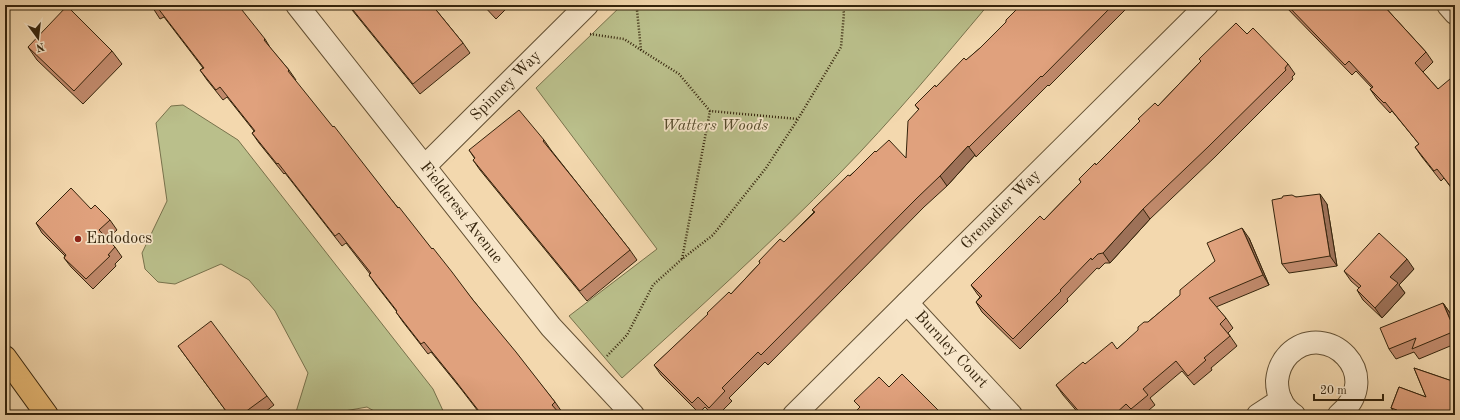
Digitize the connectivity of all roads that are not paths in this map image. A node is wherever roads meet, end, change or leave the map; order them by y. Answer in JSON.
{"nodes":[{"id":1,"x":297,"y":5,"type":"edge"},
{"id":2,"x":1208,"y":5,"type":"edge"},
{"id":3,"x":1448,"y":5,"type":"edge"},
{"id":4,"x":579,"y":12,"type":"edge"},
{"id":5,"x":1455,"y":13,"type":"edge"},
{"id":6,"x":425,"y":166,"type":"junction"},
{"id":7,"x":907,"y":303,"type":"junction"},
{"id":8,"x":5,"y":357,"type":"edge"},
{"id":9,"x":1288,"y":407,"type":"edge"},
{"id":10,"x":47,"y":415,"type":"edge"},
{"id":11,"x":633,"y":415,"type":"edge"},
{"id":12,"x":794,"y":415,"type":"edge"},
{"id":13,"x":1011,"y":415,"type":"edge"},
{"id":14,"x":1258,"y":415,"type":"edge"},
{"id":15,"x":1339,"y":415,"type":"edge"}],
"edges":[{"from":1,"to":6,"type":"street","name":"Fieldcrest Avenue"},
{"from":2,"to":7,"type":"street","name":"Grenadier Way"},
{"from":3,"to":5,"type":"street"},
{"from":4,"to":6,"type":"street","name":"Spinney Way"},
{"from":6,"to":11,"type":"street","name":"Fieldcrest Avenue"},
{"from":7,"to":12,"type":"street","name":"Grenadier Way"},
{"from":7,"to":13,"type":"street","name":"Burnley Court"},
{"from":8,"to":10,"type":"main road"},
{"from":9,"to":14,"type":"street"},
{"from":9,"to":15,"type":"street"}]}
